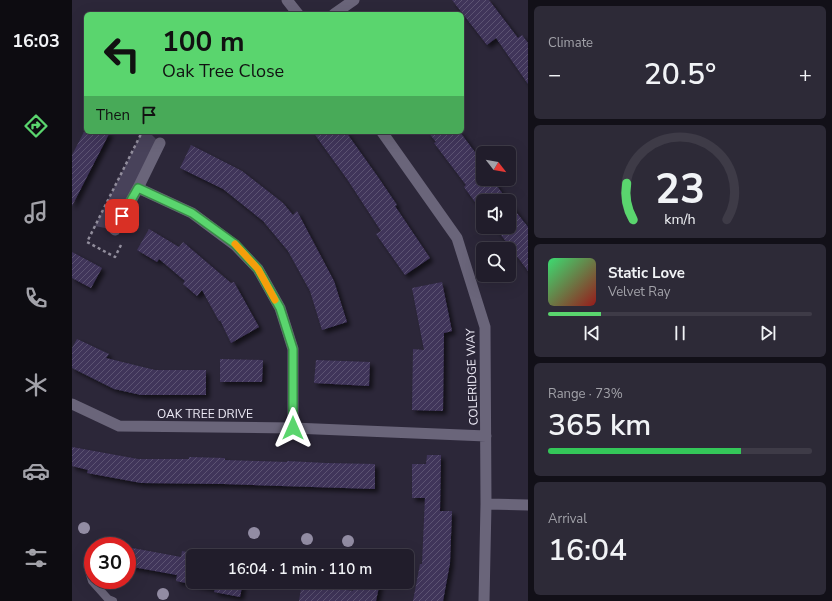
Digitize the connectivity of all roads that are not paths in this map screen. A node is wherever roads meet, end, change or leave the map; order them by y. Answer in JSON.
{"nodes":[{"id":1,"x":288,"y":0,"type":"edge"},
{"id":2,"x":354,"y":0,"type":"edge"},
{"id":3,"x":297,"y":12,"type":"edge"},
{"id":4,"x":337,"y":12,"type":"edge"},
{"id":5,"x":383,"y":134,"type":"edge"},
{"id":6,"x":160,"y":143,"type":"dead end"},
{"id":7,"x":138,"y":188,"type":"junction"},
{"id":8,"x":115,"y":230,"type":"dead end"},
{"id":9,"x":72,"y":404,"type":"edge"},
{"id":10,"x":293,"y":428,"type":"junction"},
{"id":11,"x":486,"y":436,"type":"junction"},
{"id":12,"x":486,"y":504,"type":"junction"},
{"id":13,"x":528,"y":505,"type":"edge"},
{"id":14,"x":99,"y":589,"type":"edge"},
{"id":15,"x":113,"y":601,"type":"edge"},
{"id":16,"x":484,"y":601,"type":"edge"}],
"edges":[{"from":1,"to":3,"type":"street"},
{"from":2,"to":4,"type":"street"},
{"from":5,"to":11,"type":"street","name":"COLERIDGE WAY"},
{"from":6,"to":7,"type":"street"},
{"from":7,"to":8,"type":"street"},
{"from":7,"to":10,"type":"street"},
{"from":9,"to":10,"type":"street","name":"OAK TREE DRIVE"},
{"from":10,"to":11,"type":"street","name":"OAK TREE DRIVE"},
{"from":11,"to":12,"type":"street","name":"COLERIDGE WAY"},
{"from":12,"to":13,"type":"street"},
{"from":12,"to":16,"type":"street","name":"COLERIDGE WAY"},
{"from":14,"to":15,"type":"lane"}]}
